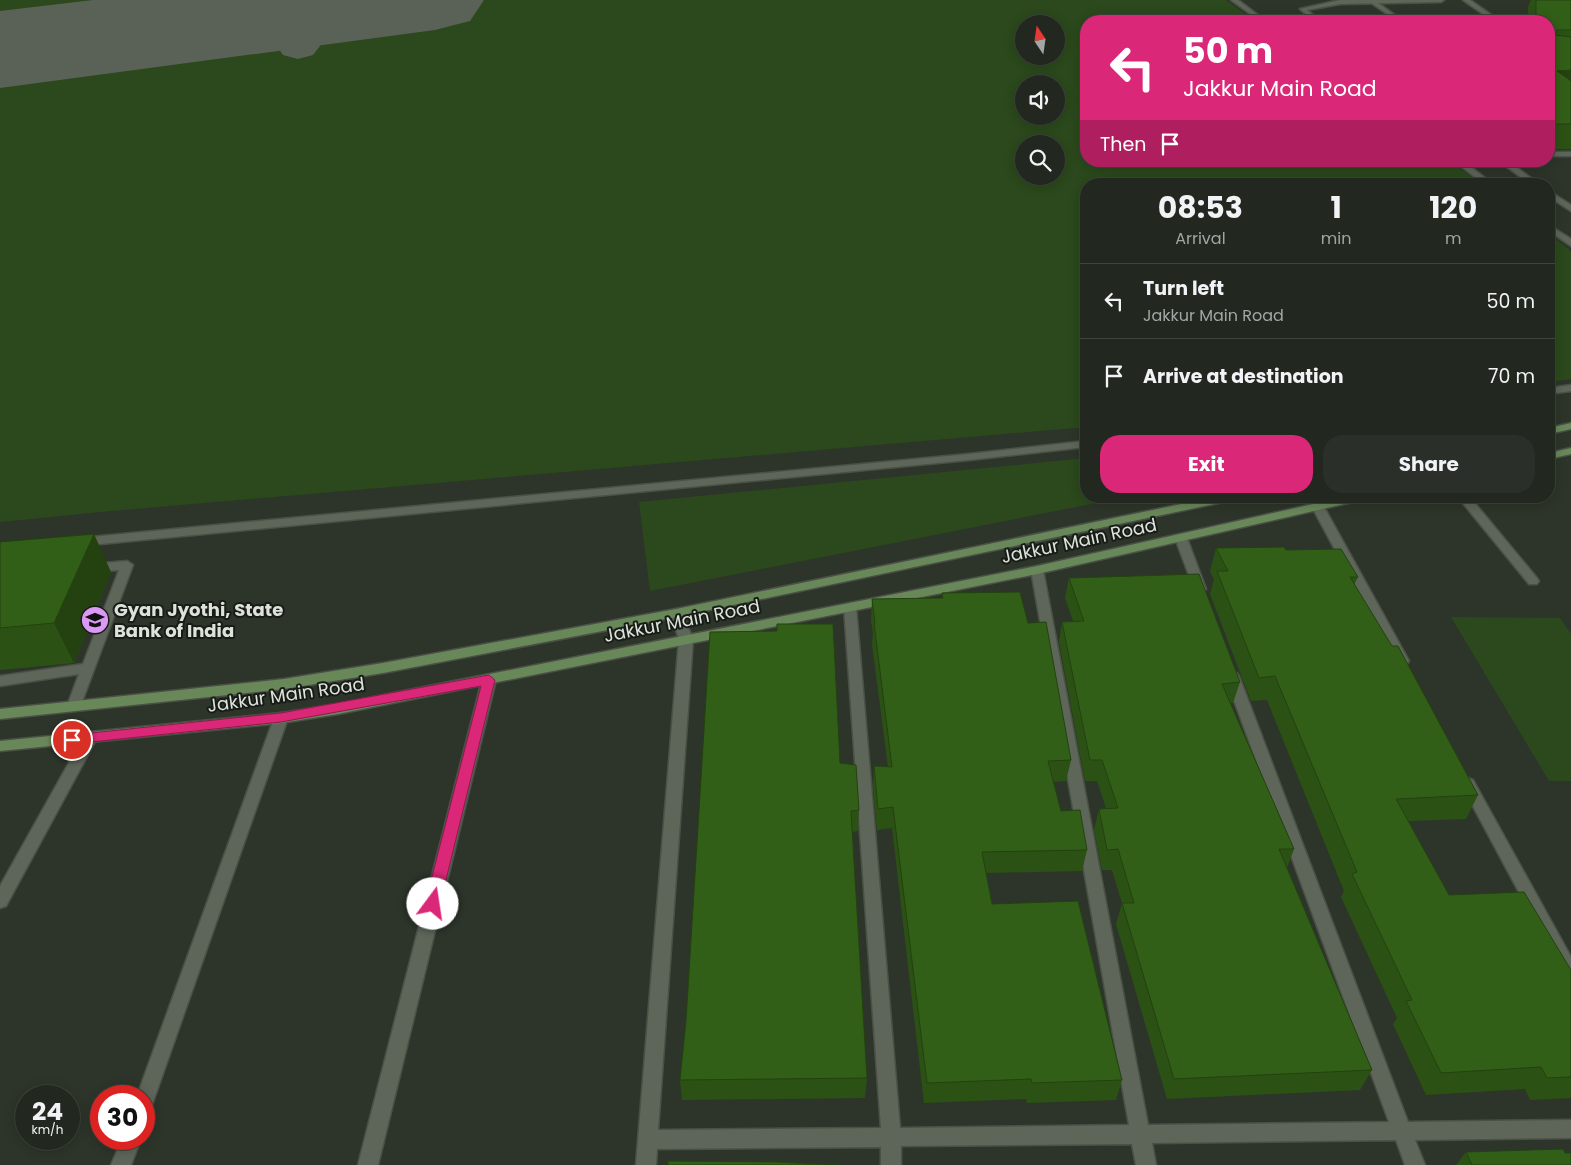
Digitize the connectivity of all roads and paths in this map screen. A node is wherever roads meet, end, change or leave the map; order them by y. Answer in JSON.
{"nodes":[{"id":1,"x":1234,"y":0,"type":"edge"},
{"id":2,"x":1441,"y":0,"type":"edge"},
{"id":3,"x":1466,"y":0,"type":"edge"},
{"id":4,"x":1372,"y":1,"type":"edge"},
{"id":5,"x":1255,"y":15,"type":"edge"},
{"id":6,"x":1310,"y":15,"type":"edge"},
{"id":7,"x":1392,"y":15,"type":"edge"},
{"id":8,"x":1488,"y":15,"type":"edge"},
{"id":9,"x":1555,"y":154,"type":"edge"},
{"id":10,"x":1571,"y":154,"type":"edge"},
{"id":11,"x":1466,"y":167,"type":"edge"},
{"id":12,"x":1511,"y":167,"type":"edge"},
{"id":13,"x":1481,"y":178,"type":"edge"},
{"id":14,"x":1527,"y":178,"type":"edge"},
{"id":15,"x":1555,"y":197,"type":"edge"},
{"id":16,"x":1571,"y":209,"type":"edge"},
{"id":17,"x":1555,"y":231,"type":"edge"},
{"id":18,"x":1571,"y":243,"type":"edge"},
{"id":19,"x":1571,"y":388,"type":"edge"},
{"id":20,"x":1555,"y":390,"type":"edge"},
{"id":21,"x":1571,"y":426,"type":"edge"},
{"id":22,"x":1555,"y":430,"type":"edge"},
{"id":23,"x":1080,"y":445,"type":"edge"},
{"id":24,"x":1571,"y":451,"type":"edge"},
{"id":25,"x":1555,"y":455,"type":"edge"},
{"id":26,"x":1204,"y":503,"type":"edge"},
{"id":27,"x":1335,"y":503,"type":"edge"},
{"id":28,"x":1469,"y":503,"type":"edge"},
{"id":29,"x":1318,"y":507,"type":"junction"},
{"id":30,"x":1181,"y":538,"type":"junction"},
{"id":31,"x":69,"y":543,"type":"edge"},
{"id":32,"x":78,"y":569,"type":"edge"},
{"id":33,"x":1036,"y":570,"type":"junction"},
{"id":34,"x":1533,"y":582,"type":"dead end"},
{"id":35,"x":1205,"y":603,"type":"edge"},
{"id":36,"x":850,"y":607,"type":"junction"},
{"id":37,"x":676,"y":613,"type":"junction"},
{"id":38,"x":686,"y":640,"type":"junction"},
{"id":39,"x":1226,"y":658,"type":"edge"},
{"id":40,"x":89,"y":668,"type":"junction"},
{"id":41,"x":1407,"y":671,"type":"edge"},
{"id":42,"x":0,"y":680,"type":"edge"},
{"id":43,"x":489,"y":680,"type":"junction"},
{"id":44,"x":74,"y":706,"type":"junction"},
{"id":45,"x":0,"y":714,"type":"edge"},
{"id":46,"x":281,"y":718,"type":"junction"},
{"id":47,"x":90,"y":738,"type":"junction"},
{"id":48,"x":0,"y":746,"type":"edge"},
{"id":49,"x":1463,"y":775,"type":"edge"},
{"id":50,"x":0,"y":901,"type":"edge"},
{"id":51,"x":1571,"y":973,"type":"edge"},
{"id":52,"x":150,"y":1085,"type":"edge"},
{"id":53,"x":1571,"y":1129,"type":"edge"},
{"id":54,"x":1402,"y":1131,"type":"junction"},
{"id":55,"x":1141,"y":1134,"type":"junction"},
{"id":56,"x":891,"y":1137,"type":"junction"},
{"id":57,"x":649,"y":1140,"type":"junction"},
{"id":58,"x":127,"y":1150,"type":"edge"},
{"id":59,"x":121,"y":1165,"type":"edge"},
{"id":60,"x":368,"y":1165,"type":"edge"},
{"id":61,"x":646,"y":1165,"type":"edge"},
{"id":62,"x":891,"y":1165,"type":"edge"},
{"id":63,"x":1146,"y":1165,"type":"edge"},
{"id":64,"x":1415,"y":1165,"type":"edge"}],
"edges":[{"from":1,"to":5,"type":"street"},
{"from":2,"to":4,"type":"street"},
{"from":3,"to":8,"type":"street"},
{"from":4,"to":6,"type":"street"},
{"from":4,"to":7,"type":"street"},
{"from":9,"to":10,"type":"street"},
{"from":11,"to":13,"type":"street"},
{"from":12,"to":14,"type":"street"},
{"from":15,"to":16,"type":"street"},
{"from":17,"to":18,"type":"street"},
{"from":19,"to":20,"type":"street"},
{"from":21,"to":22,"type":"main road"},
{"from":23,"to":31,"type":"street"},
{"from":24,"to":25,"type":"main road"},
{"from":26,"to":37,"type":"main road","name":"Jakkur Main Road"},
{"from":27,"to":29,"type":"main road","name":"Jakkur Main Road"},
{"from":28,"to":34,"type":"street"},
{"from":29,"to":30,"type":"main road","name":"Jakkur Main Road"},
{"from":29,"to":41,"type":"street"},
{"from":30,"to":33,"type":"main road","name":"Jakkur Main Road"},
{"from":30,"to":35,"type":"street"},
{"from":32,"to":40,"type":"street"},
{"from":33,"to":36,"type":"main road","name":"Jakkur Main Road"},
{"from":33,"to":55,"type":"street"},
{"from":36,"to":38,"type":"main road","name":"Jakkur Main Road"},
{"from":36,"to":56,"type":"street"},
{"from":37,"to":38,"type":"street"},
{"from":37,"to":44,"type":"main road","name":"Jakkur Main Road"},
{"from":38,"to":43,"type":"main road","name":"Jakkur Main Road"},
{"from":38,"to":57,"type":"street"},
{"from":39,"to":54,"type":"street"},
{"from":40,"to":42,"type":"street"},
{"from":40,"to":44,"type":"street"},
{"from":43,"to":46,"type":"main road","name":"Jakkur Main Road"},
{"from":43,"to":60,"type":"street"},
{"from":44,"to":45,"type":"main road","name":"Jakkur Main Road"},
{"from":46,"to":47,"type":"main road","name":"Jakkur Main Road"},
{"from":46,"to":52,"type":"street"},
{"from":47,"to":48,"type":"main road","name":"Jakkur Main Road"},
{"from":47,"to":50,"type":"street"},
{"from":49,"to":51,"type":"street"},
{"from":53,"to":54,"type":"street"},
{"from":54,"to":55,"type":"street"},
{"from":54,"to":64,"type":"street"},
{"from":55,"to":56,"type":"street"},
{"from":55,"to":63,"type":"street"},
{"from":56,"to":57,"type":"street"},
{"from":56,"to":62,"type":"street"},
{"from":57,"to":61,"type":"street"},
{"from":58,"to":59,"type":"street"}]}
